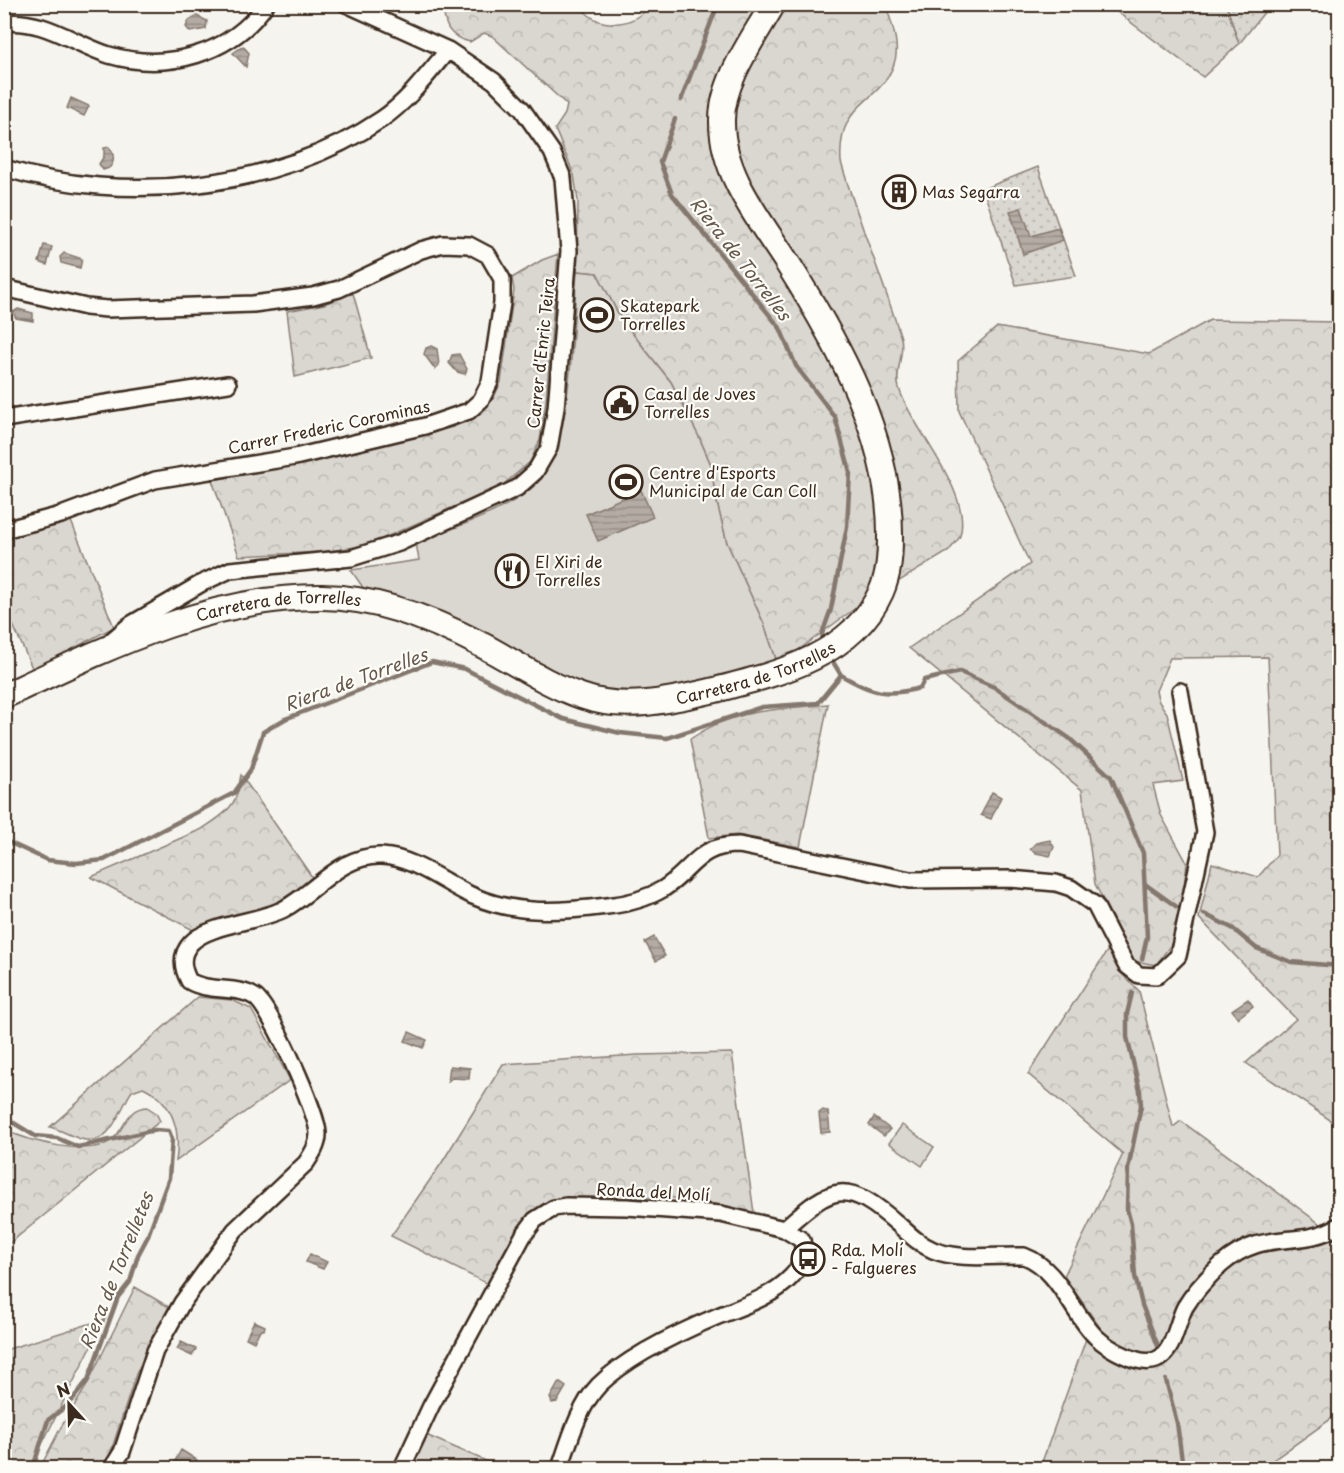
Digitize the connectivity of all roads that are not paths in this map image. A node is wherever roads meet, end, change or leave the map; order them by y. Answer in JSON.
{"nodes":[{"id":1,"x":266,"y":4,"type":"edge"},
{"id":2,"x":346,"y":4,"type":"edge"},
{"id":3,"x":773,"y":4,"type":"edge"},
{"id":4,"x":4,"y":22,"type":"edge"},
{"id":5,"x":448,"y":50,"type":"junction"},
{"id":6,"x":4,"y":168,"type":"edge"},
{"id":7,"x":4,"y":288,"type":"edge"},
{"id":8,"x":228,"y":384,"type":"dead end"},
{"id":9,"x":4,"y":419,"type":"edge"},
{"id":10,"x":4,"y":530,"type":"edge"},
{"id":11,"x":97,"y":652,"type":"junction"},
{"id":12,"x":1180,"y":691,"type":"dead end"},
{"id":13,"x":4,"y":696,"type":"edge"},
{"id":14,"x":1340,"y":1226,"type":"edge"},
{"id":15,"x":784,"y":1229,"type":"junction"},
{"id":16,"x":112,"y":1468,"type":"edge"},
{"id":17,"x":402,"y":1468,"type":"edge"},
{"id":18,"x":560,"y":1468,"type":"edge"}],
"edges":[{"from":1,"to":4,"type":"street"},
{"from":2,"to":5,"type":"street","name":"Carrer d'Enric Teira"},
{"from":3,"to":11,"type":"main road","name":"Carretera de Torrelles"},
{"from":5,"to":6,"type":"street"},
{"from":5,"to":11,"type":"street","name":"Carrer d'Enric Teira"},
{"from":7,"to":10,"type":"street","name":"Carrer Frederic Corominas"},
{"from":8,"to":9,"type":"street"},
{"from":11,"to":13,"type":"main road","name":"Carretera de Torrelles"},
{"from":12,"to":16,"type":"street"},
{"from":14,"to":15,"type":"street"},
{"from":15,"to":17,"type":"street","name":"Ronda del Molí"},
{"from":15,"to":18,"type":"street"}]}
